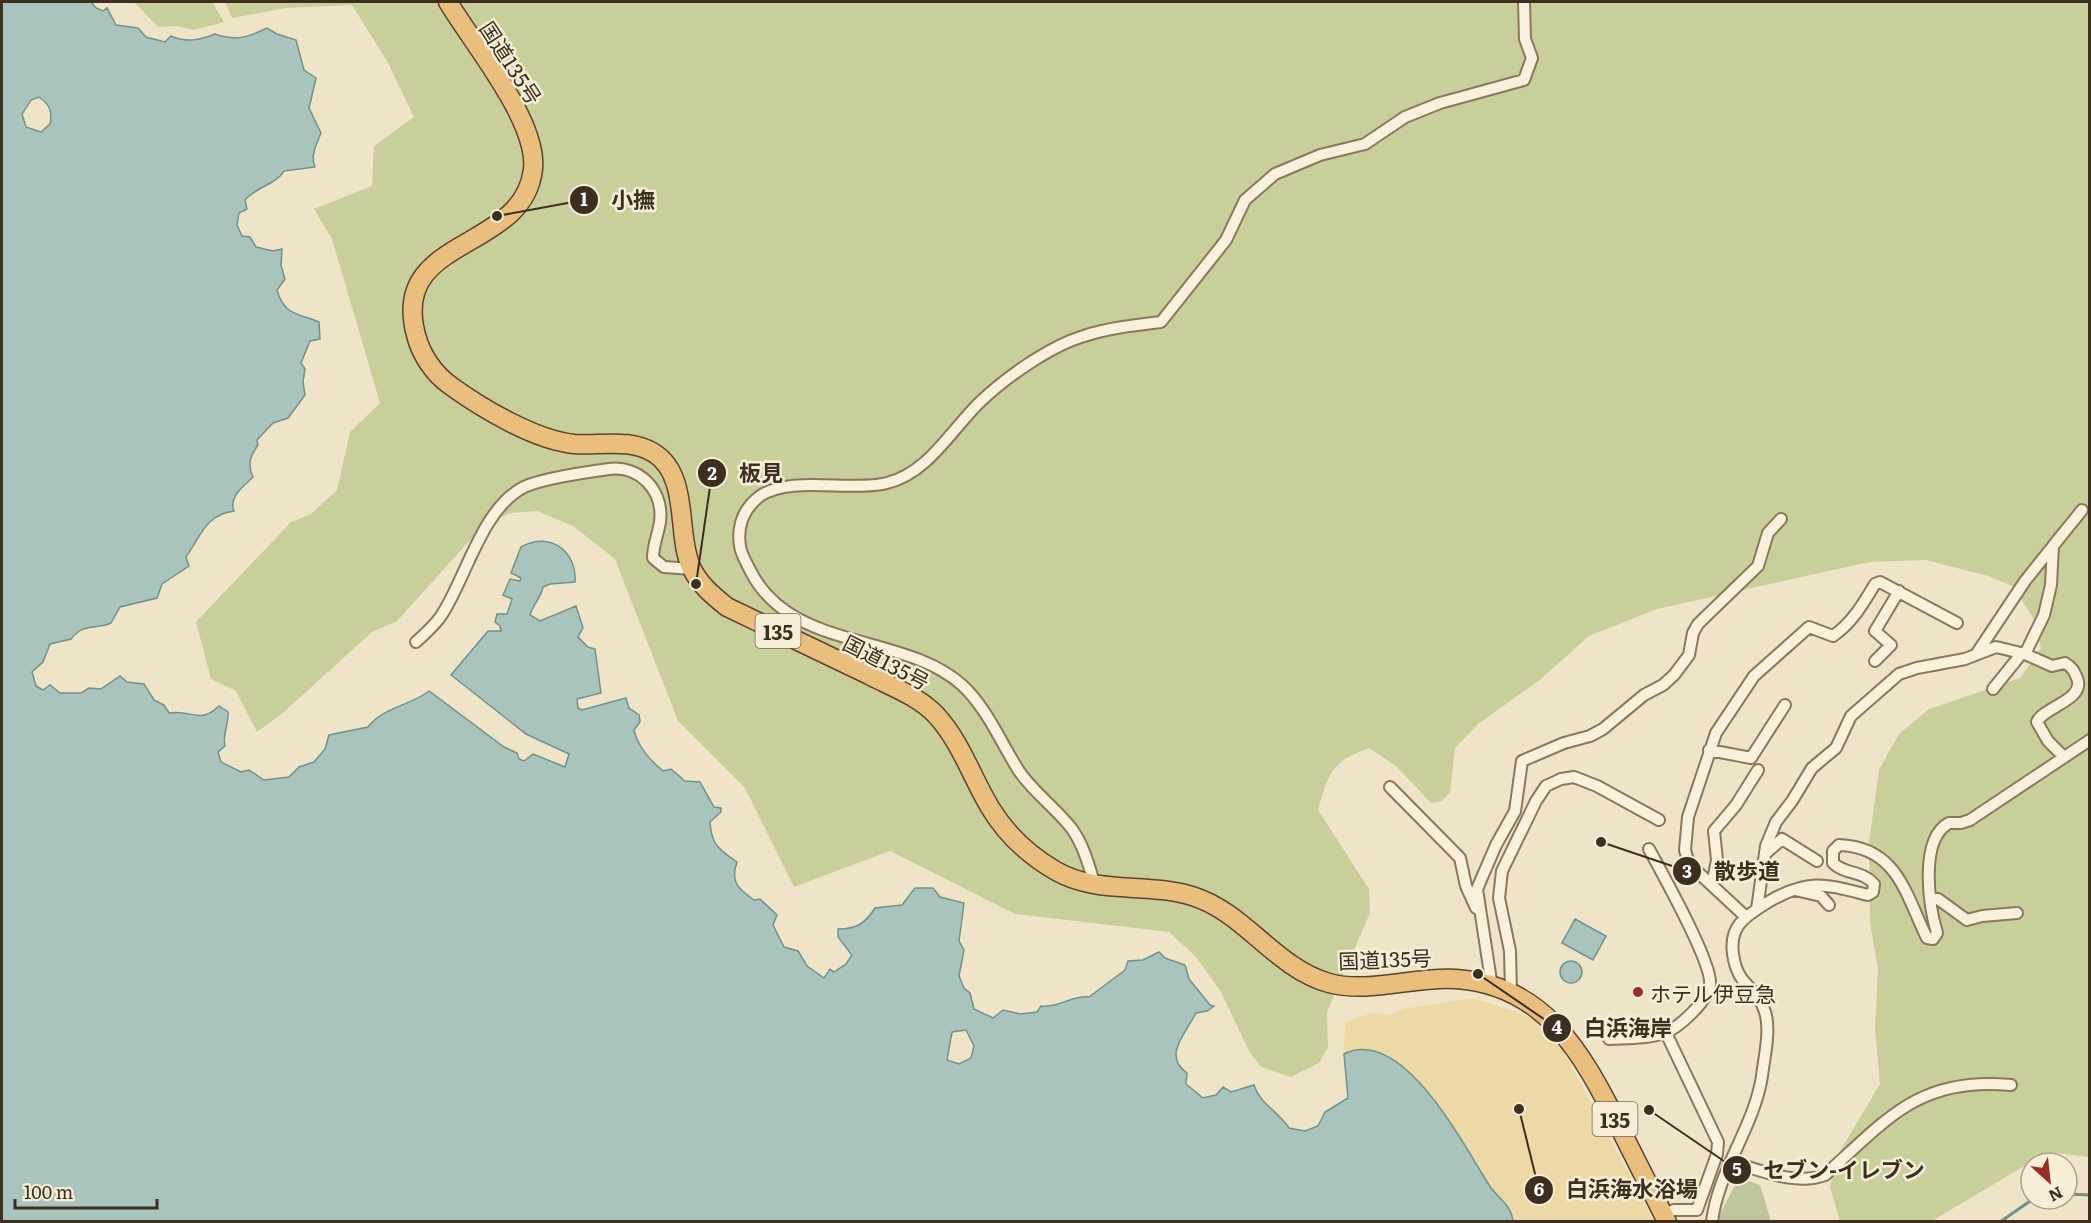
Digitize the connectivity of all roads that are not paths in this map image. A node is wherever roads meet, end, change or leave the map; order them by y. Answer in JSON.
{"nodes":[{"id":1,"x":448,"y":2,"type":"edge"},
{"id":2,"x":1524,"y":2,"type":"edge"},
{"id":3,"x":2082,"y":510,"type":"dead end"},
{"id":4,"x":1781,"y":519,"type":"dead end"},
{"id":5,"x":2053,"y":546,"type":"junction"},
{"id":6,"x":692,"y":569,"type":"junction"},
{"id":7,"x":1899,"y":591,"type":"junction"},
{"id":8,"x":1957,"y":623,"type":"dead end"},
{"id":9,"x":416,"y":642,"type":"dead end"},
{"id":10,"x":1977,"y":653,"type":"junction"},
{"id":11,"x":2024,"y":653,"type":"junction"},
{"id":12,"x":1875,"y":661,"type":"dead end"},
{"id":13,"x":1993,"y":688,"type":"dead end"},
{"id":14,"x":1785,"y":705,"type":"dead end"},
{"id":15,"x":2090,"y":740,"type":"edge"},
{"id":16,"x":1709,"y":750,"type":"junction"},
{"id":17,"x":2063,"y":756,"type":"junction"},
{"id":18,"x":1758,"y":770,"type":"dead end"},
{"id":19,"x":1390,"y":787,"type":"dead end"},
{"id":20,"x":1659,"y":820,"type":"dead end"},
{"id":21,"x":1649,"y":849,"type":"dead end"},
{"id":22,"x":1765,"y":854,"type":"junction"},
{"id":23,"x":1817,"y":861,"type":"dead end"},
{"id":24,"x":1712,"y":885,"type":"junction"},
{"id":25,"x":1095,"y":886,"type":"junction"},
{"id":26,"x":1792,"y":890,"type":"junction"},
{"id":27,"x":1930,"y":899,"type":"junction"},
{"id":28,"x":1829,"y":904,"type":"dead end"},
{"id":29,"x":1757,"y":909,"type":"junction"},
{"id":30,"x":1479,"y":912,"type":"junction"},
{"id":31,"x":2018,"y":913,"type":"dead end"},
{"id":32,"x":1746,"y":917,"type":"junction"},
{"id":33,"x":1492,"y":987,"type":"junction"},
{"id":34,"x":1511,"y":993,"type":"junction"},
{"id":35,"x":1666,"y":1033,"type":"junction"},
{"id":36,"x":1609,"y":1039,"type":"dead end"},
{"id":37,"x":2011,"y":1085,"type":"dead end"},
{"id":38,"x":1732,"y":1162,"type":"junction"},
{"id":39,"x":1665,"y":1218,"type":"edge"},
{"id":40,"x":1712,"y":1221,"type":"edge"}],
"edges":[{"from":1,"to":6,"type":"highway","name":"国道135号","number":"135"},
{"from":2,"to":25,"type":"street"},
{"from":3,"to":5,"type":"street"},
{"from":4,"to":30,"type":"street"},
{"from":5,"to":10,"type":"street"},
{"from":5,"to":11,"type":"street"},
{"from":6,"to":9,"type":"street"},
{"from":6,"to":25,"type":"highway","name":"国道135号","number":"135"},
{"from":7,"to":8,"type":"street"},
{"from":7,"to":12,"type":"street"},
{"from":7,"to":16,"type":"street"},
{"from":10,"to":11,"type":"street"},
{"from":10,"to":22,"type":"street"},
{"from":11,"to":13,"type":"street"},
{"from":11,"to":17,"type":"street"},
{"from":14,"to":16,"type":"street"},
{"from":15,"to":17,"type":"street"},
{"from":16,"to":24,"type":"street"},
{"from":17,"to":27,"type":"street"},
{"from":18,"to":24,"type":"street"},
{"from":19,"to":30,"type":"street"},
{"from":20,"to":34,"type":"street"},
{"from":21,"to":35,"type":"street"},
{"from":22,"to":23,"type":"street"},
{"from":22,"to":29,"type":"street"},
{"from":24,"to":32,"type":"street"},
{"from":25,"to":33,"type":"highway","name":"国道135号","number":"135"},
{"from":26,"to":27,"type":"street"},
{"from":26,"to":28,"type":"street"},
{"from":26,"to":29,"type":"street"},
{"from":27,"to":31,"type":"street"},
{"from":29,"to":32,"type":"street"},
{"from":30,"to":33,"type":"street"},
{"from":32,"to":38,"type":"street"},
{"from":33,"to":34,"type":"highway","name":"国道135号","number":"135"},
{"from":34,"to":39,"type":"highway","name":"国道135号","number":"135"},
{"from":35,"to":36,"type":"street"},
{"from":35,"to":39,"type":"street"},
{"from":37,"to":38,"type":"street"},
{"from":38,"to":40,"type":"street"}]}
